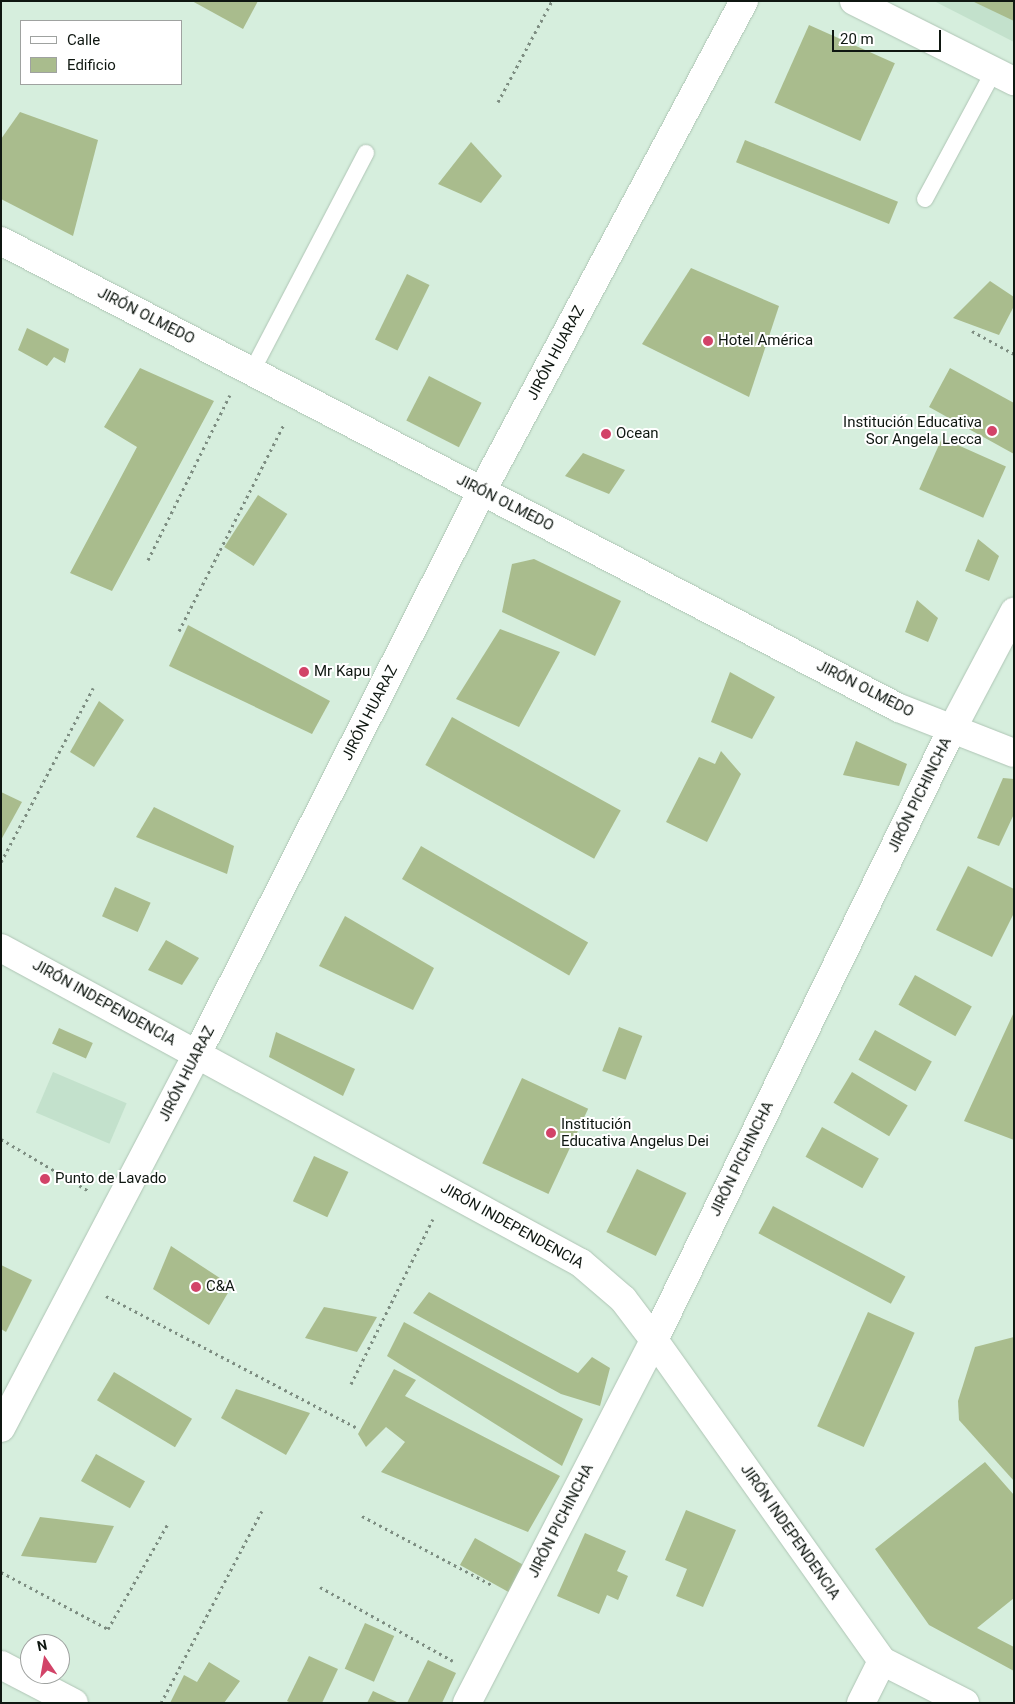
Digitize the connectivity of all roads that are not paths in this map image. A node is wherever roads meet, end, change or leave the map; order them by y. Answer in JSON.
{"nodes":[{"id":1,"x":744,"y":1,"type":"edge"},
{"id":2,"x":854,"y":1,"type":"edge"},
{"id":3,"x":1004,"y":76,"type":"edge"},
{"id":4,"x":366,"y":153,"type":"dead end"},
{"id":5,"x":925,"y":199,"type":"dead end"},
{"id":6,"x":1,"y":241,"type":"edge"},
{"id":7,"x":248,"y":369,"type":"junction"},
{"id":8,"x":482,"y":491,"type":"junction"},
{"id":9,"x":1014,"y":612,"type":"edge"},
{"id":10,"x":951,"y":731,"type":"junction"},
{"id":11,"x":1014,"y":753,"type":"edge"},
{"id":12,"x":1,"y":948,"type":"edge"},
{"id":13,"x":197,"y":1054,"type":"junction"},
{"id":14,"x":654,"y":1340,"type":"junction"},
{"id":15,"x":1,"y":1428,"type":"edge"},
{"id":16,"x":882,"y":1661,"type":"junction"},
{"id":17,"x":1,"y":1665,"type":"edge"},
{"id":18,"x":74,"y":1703,"type":"edge"},
{"id":19,"x":467,"y":1703,"type":"edge"},
{"id":20,"x":861,"y":1703,"type":"edge"},
{"id":21,"x":965,"y":1703,"type":"edge"}],
"edges":[{"from":1,"to":8,"type":"street","name":"JIRÓN HUARAZ"},
{"from":2,"to":3,"type":"street"},
{"from":3,"to":5,"type":"lane"},
{"from":4,"to":7,"type":"lane"},
{"from":6,"to":7,"type":"street","name":"JIRÓN OLMEDO"},
{"from":7,"to":8,"type":"street","name":"JIRÓN OLMEDO"},
{"from":8,"to":10,"type":"street","name":"JIRÓN OLMEDO"},
{"from":8,"to":13,"type":"street","name":"JIRÓN HUARAZ"},
{"from":9,"to":10,"type":"street","name":"JIRÓN PICHINCHA"},
{"from":10,"to":11,"type":"street","name":"JIRÓN OLMEDO"},
{"from":10,"to":14,"type":"street","name":"JIRÓN PICHINCHA"},
{"from":12,"to":13,"type":"street","name":"JIRÓN INDEPENDENCIA"},
{"from":13,"to":14,"type":"street","name":"JIRÓN INDEPENDENCIA"},
{"from":13,"to":15,"type":"street","name":"JIRÓN HUARAZ"},
{"from":14,"to":16,"type":"street","name":"JIRÓN INDEPENDENCIA"},
{"from":14,"to":19,"type":"street","name":"JIRÓN PICHINCHA"},
{"from":16,"to":20,"type":"street"},
{"from":16,"to":21,"type":"street","name":"JIRÓN INDEPENDENCIA"},
{"from":17,"to":18,"type":"street"}]}
